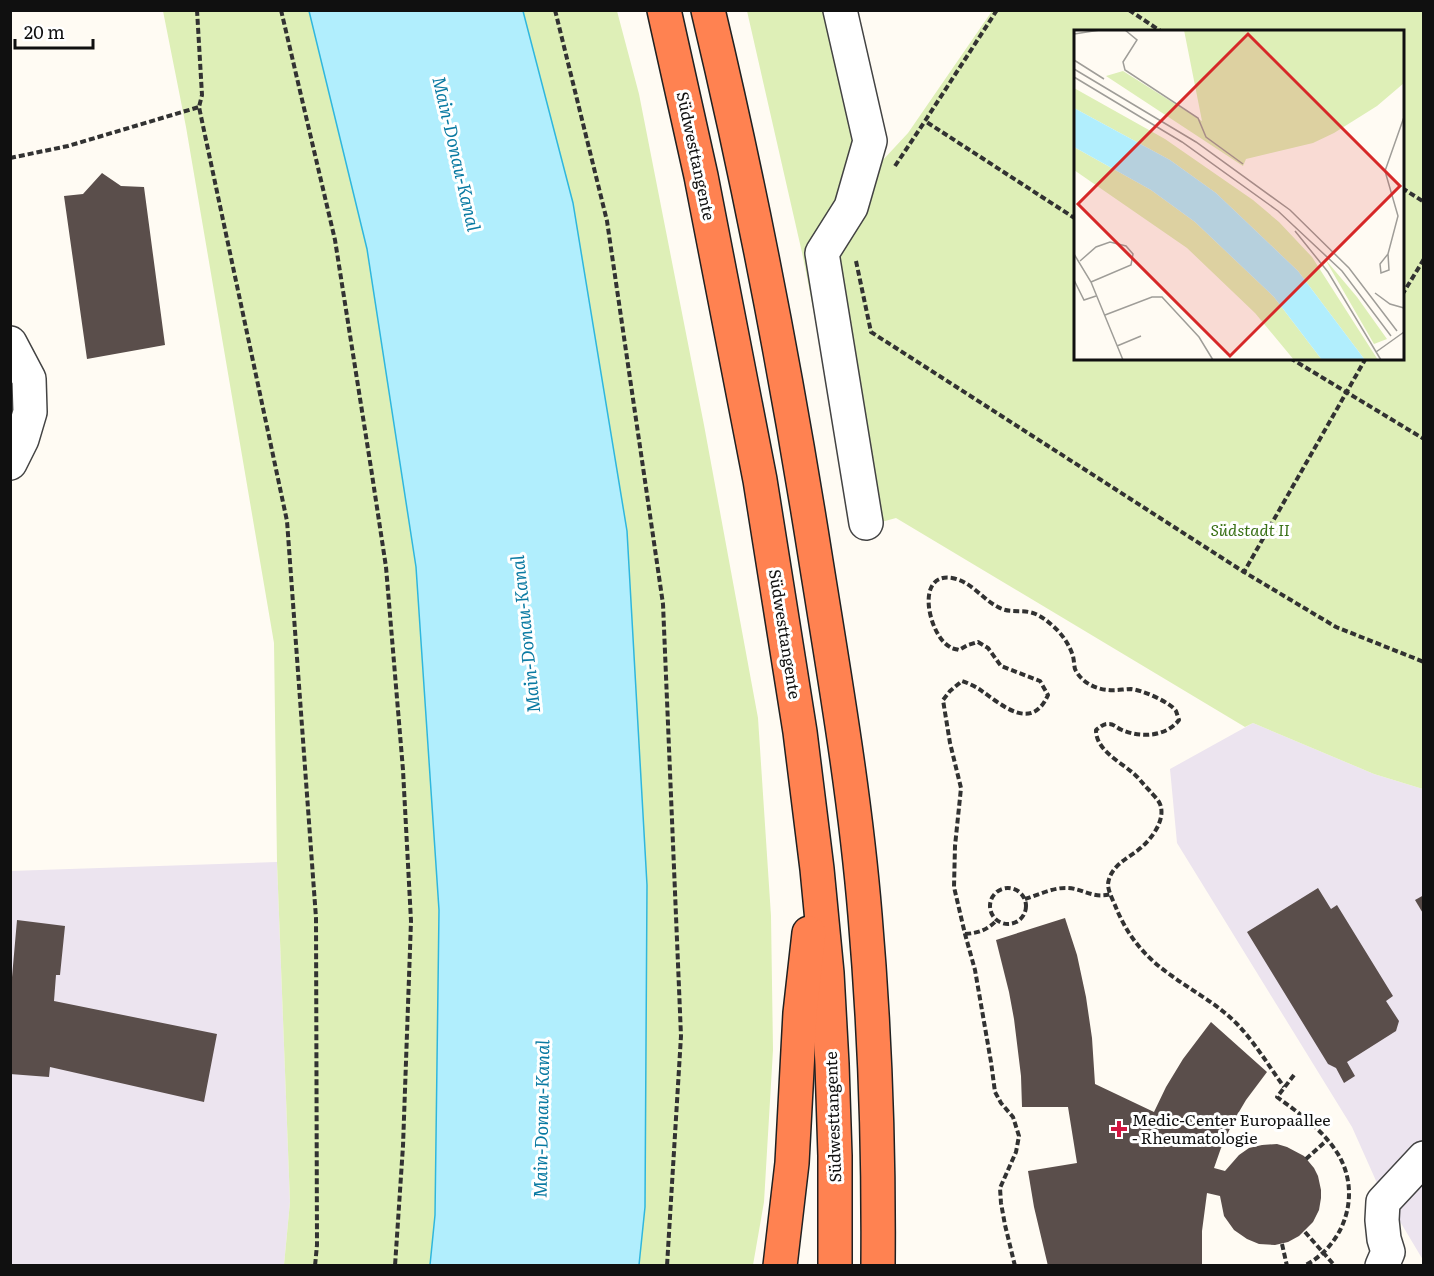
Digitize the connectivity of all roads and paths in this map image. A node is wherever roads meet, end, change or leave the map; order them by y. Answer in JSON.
{"nodes":[{"id":1,"x":196,"y":10,"type":"edge"},
{"id":2,"x":280,"y":10,"type":"edge"},
{"id":3,"x":555,"y":10,"type":"edge"},
{"id":4,"x":664,"y":10,"type":"edge"},
{"id":5,"x":708,"y":10,"type":"edge"},
{"id":6,"x":840,"y":10,"type":"edge"},
{"id":7,"x":997,"y":10,"type":"edge"},
{"id":8,"x":1129,"y":10,"type":"edge"},
{"id":9,"x":1159,"y":30,"type":"edge"},
{"id":10,"x":199,"y":107,"type":"junction"},
{"id":11,"x":925,"y":121,"type":"junction"},
{"id":12,"x":10,"y":158,"type":"edge"},
{"id":13,"x":894,"y":168,"type":"dead end"},
{"id":14,"x":1404,"y":189,"type":"edge"},
{"id":15,"x":1424,"y":202,"type":"edge"},
{"id":16,"x":1074,"y":218,"type":"edge"},
{"id":17,"x":855,"y":256,"type":"dead end"},
{"id":18,"x":1424,"y":259,"type":"edge"},
{"id":19,"x":1404,"y":292,"type":"edge"},
{"id":20,"x":10,"y":343,"type":"edge"},
{"id":21,"x":1293,"y":360,"type":"edge"},
{"id":22,"x":1365,"y":360,"type":"edge"},
{"id":23,"x":1347,"y":393,"type":"junction"},
{"id":24,"x":1424,"y":439,"type":"edge"},
{"id":25,"x":10,"y":463,"type":"edge"},
{"id":26,"x":866,"y":523,"type":"dead end"},
{"id":27,"x":1244,"y":572,"type":"junction"},
{"id":28,"x":1424,"y":662,"type":"edge"},
{"id":29,"x":817,"y":869,"type":"junction"},
{"id":30,"x":1111,"y":894,"type":"junction"},
{"id":31,"x":1025,"y":899,"type":"junction"},
{"id":32,"x":997,"y":920,"type":"junction"},
{"id":33,"x":965,"y":934,"type":"junction"},
{"id":34,"x":1294,"y":1075,"type":"dead end"},
{"id":35,"x":1284,"y":1087,"type":"junction"},
{"id":36,"x":1327,"y":1140,"type":"junction"},
{"id":37,"x":1424,"y":1158,"type":"edge"},
{"id":38,"x":1306,"y":1159,"type":"dead end"},
{"id":39,"x":1305,"y":1232,"type":"dead end"},
{"id":40,"x":1282,"y":1244,"type":"dead end"},
{"id":41,"x":1323,"y":1252,"type":"junction"},
{"id":42,"x":1390,"y":1261,"type":"edge"},
{"id":43,"x":315,"y":1266,"type":"edge"},
{"id":44,"x":394,"y":1266,"type":"edge"},
{"id":45,"x":667,"y":1266,"type":"edge"},
{"id":46,"x":780,"y":1266,"type":"edge"},
{"id":47,"x":835,"y":1266,"type":"edge"},
{"id":48,"x":878,"y":1266,"type":"edge"},
{"id":49,"x":1015,"y":1266,"type":"edge"},
{"id":50,"x":1287,"y":1266,"type":"edge"},
{"id":51,"x":1304,"y":1266,"type":"edge"},
{"id":52,"x":1335,"y":1266,"type":"edge"}],
"edges":[{"from":1,"to":10,"type":"path"},
{"from":2,"to":44,"type":"path"},
{"from":3,"to":45,"type":"path"},
{"from":4,"to":29,"type":"highway","name":"Südwesttangente"},
{"from":5,"to":48,"type":"highway"},
{"from":6,"to":26,"type":"lane"},
{"from":7,"to":11,"type":"path"},
{"from":8,"to":9,"type":"path"},
{"from":10,"to":12,"type":"path"},
{"from":10,"to":43,"type":"path"},
{"from":11,"to":13,"type":"path"},
{"from":11,"to":16,"type":"path"},
{"from":14,"to":15,"type":"path"},
{"from":17,"to":27,"type":"path"},
{"from":18,"to":19,"type":"path"},
{"from":20,"to":25,"type":"lane"},
{"from":21,"to":23,"type":"path"},
{"from":22,"to":23,"type":"path"},
{"from":23,"to":24,"type":"path"},
{"from":23,"to":27,"type":"path"},
{"from":27,"to":28,"type":"path"},
{"from":29,"to":46,"type":"highway"},
{"from":29,"to":47,"type":"highway","name":"Südwesttangente"},
{"from":30,"to":31,"type":"path"},
{"from":30,"to":33,"type":"path"},
{"from":30,"to":35,"type":"path"},
{"from":31,"to":32,"type":"path"},
{"from":31,"to":32,"type":"path"},
{"from":32,"to":33,"type":"path"},
{"from":33,"to":49,"type":"path"},
{"from":34,"to":35,"type":"path"},
{"from":35,"to":36,"type":"path"},
{"from":36,"to":38,"type":"path"},
{"from":36,"to":41,"type":"path"},
{"from":37,"to":42,"type":"lane"},
{"from":39,"to":41,"type":"path"},
{"from":40,"to":50,"type":"path"},
{"from":41,"to":51,"type":"path"},
{"from":41,"to":52,"type":"path"}]}
